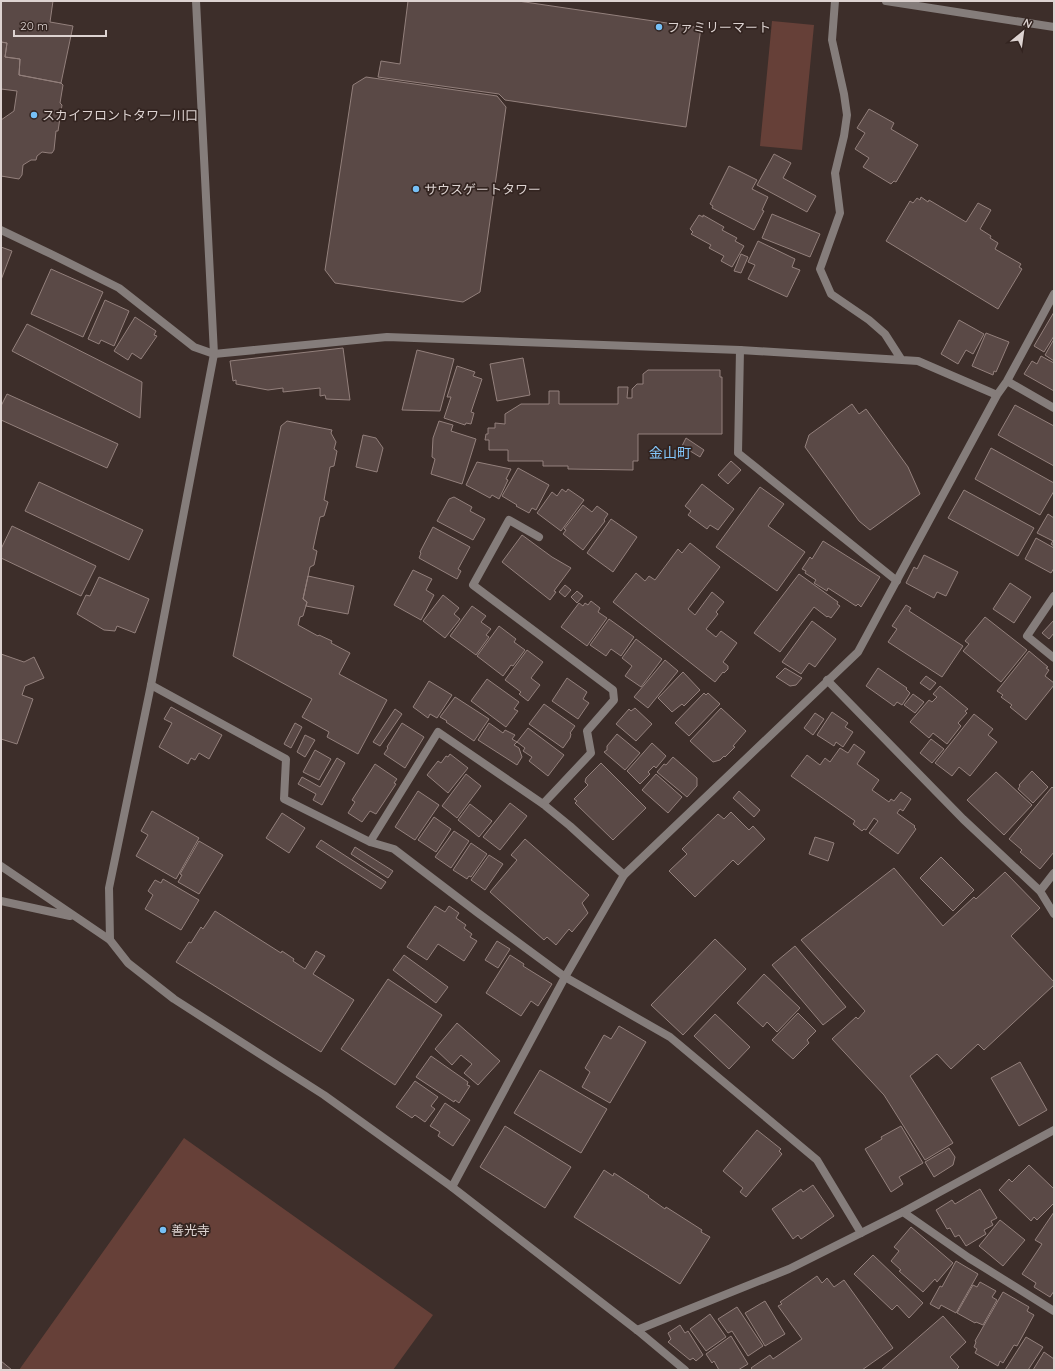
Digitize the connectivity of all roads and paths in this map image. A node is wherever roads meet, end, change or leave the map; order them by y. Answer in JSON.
{"nodes":[{"id":1,"x":196,"y":1,"type":"edge"},
{"id":2,"x":835,"y":1,"type":"edge"},
{"id":3,"x":886,"y":1,"type":"edge"},
{"id":4,"x":1054,"y":27,"type":"edge"},
{"id":5,"x":1,"y":230,"type":"edge"},
{"id":6,"x":1054,"y":294,"type":"edge"},
{"id":7,"x":740,"y":350,"type":"junction"},
{"id":8,"x":214,"y":354,"type":"junction"},
{"id":9,"x":901,"y":359,"type":"junction"},
{"id":10,"x":1007,"y":381,"type":"junction"},
{"id":11,"x":997,"y":394,"type":"junction"},
{"id":12,"x":1054,"y":408,"type":"edge"},
{"id":13,"x":539,"y":538,"type":"dead end"},
{"id":14,"x":896,"y":581,"type":"junction"},
{"id":15,"x":1054,"y":596,"type":"edge"},
{"id":16,"x":1054,"y":658,"type":"edge"},
{"id":17,"x":827,"y":680,"type":"junction"},
{"id":18,"x":151,"y":685,"type":"junction"},
{"id":19,"x":543,"y":804,"type":"junction"},
{"id":20,"x":370,"y":842,"type":"junction"},
{"id":21,"x":1,"y":866,"type":"edge"},
{"id":22,"x":1054,"y":873,"type":"edge"},
{"id":23,"x":624,"y":875,"type":"junction"},
{"id":24,"x":1040,"y":891,"type":"junction"},
{"id":25,"x":1,"y":901,"type":"edge"},
{"id":26,"x":1054,"y":914,"type":"edge"},
{"id":27,"x":74,"y":917,"type":"junction"},
{"id":28,"x":110,"y":940,"type":"junction"},
{"id":29,"x":565,"y":976,"type":"junction"},
{"id":30,"x":1054,"y":1130,"type":"edge"},
{"id":31,"x":452,"y":1187,"type":"junction"},
{"id":32,"x":903,"y":1212,"type":"junction"},
{"id":33,"x":861,"y":1233,"type":"junction"},
{"id":34,"x":1054,"y":1311,"type":"edge"},
{"id":35,"x":637,"y":1330,"type":"junction"},
{"id":36,"x":685,"y":1370,"type":"edge"}],
"edges":[{"from":1,"to":8,"type":"street"},
{"from":2,"to":9,"type":"street"},
{"from":3,"to":4,"type":"street"},
{"from":5,"to":8,"type":"street"},
{"from":6,"to":10,"type":"street"},
{"from":7,"to":8,"type":"street"},
{"from":7,"to":9,"type":"street"},
{"from":7,"to":14,"type":"street"},
{"from":8,"to":18,"type":"street"},
{"from":9,"to":11,"type":"street"},
{"from":10,"to":11,"type":"street"},
{"from":10,"to":12,"type":"street"},
{"from":11,"to":14,"type":"street"},
{"from":13,"to":19,"type":"street"},
{"from":14,"to":17,"type":"street"},
{"from":15,"to":16,"type":"street"},
{"from":17,"to":23,"type":"street"},
{"from":17,"to":24,"type":"street"},
{"from":18,"to":20,"type":"street"},
{"from":18,"to":28,"type":"street"},
{"from":19,"to":20,"type":"street"},
{"from":19,"to":23,"type":"street"},
{"from":20,"to":29,"type":"street"},
{"from":21,"to":27,"type":"street"},
{"from":22,"to":24,"type":"street"},
{"from":23,"to":29,"type":"street"},
{"from":24,"to":26,"type":"street"},
{"from":25,"to":27,"type":"street"},
{"from":27,"to":28,"type":"street"},
{"from":28,"to":31,"type":"street"},
{"from":29,"to":31,"type":"street"},
{"from":29,"to":33,"type":"street"},
{"from":30,"to":32,"type":"street"},
{"from":31,"to":35,"type":"street"},
{"from":32,"to":33,"type":"street"},
{"from":32,"to":34,"type":"street"},
{"from":33,"to":35,"type":"street"},
{"from":35,"to":36,"type":"street"}]}
